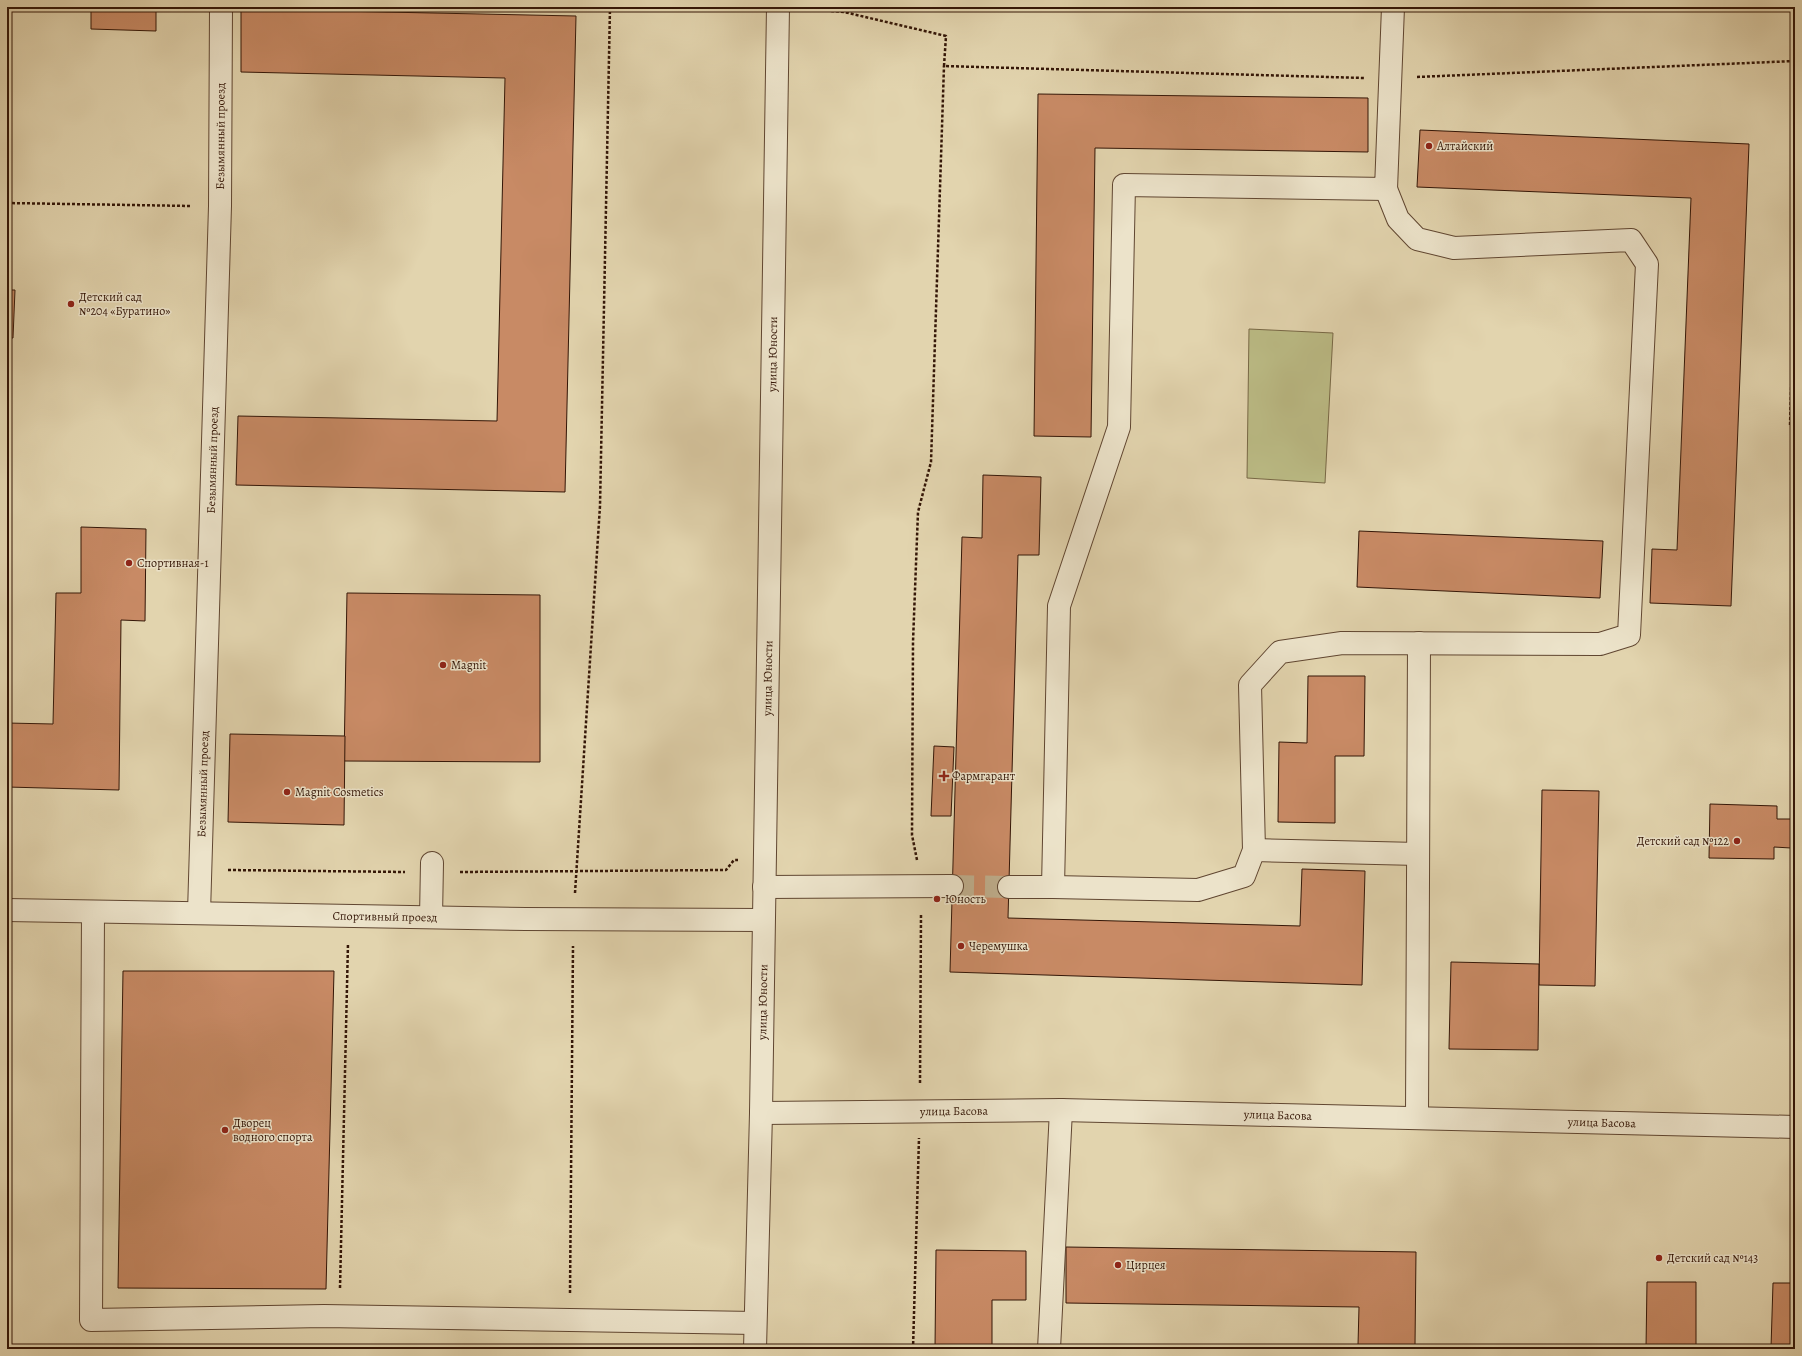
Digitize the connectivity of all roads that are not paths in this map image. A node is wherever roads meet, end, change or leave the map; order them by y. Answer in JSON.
{"nodes":[{"id":1,"x":221,"y":7,"type":"edge"},
{"id":2,"x":778,"y":7,"type":"edge"},
{"id":3,"x":1393,"y":7,"type":"edge"},
{"id":4,"x":1386,"y":189,"type":"junction"},
{"id":5,"x":1419,"y":643,"type":"junction"},
{"id":6,"x":1254,"y":850,"type":"junction"},
{"id":7,"x":1418,"y":854,"type":"junction"},
{"id":8,"x":432,"y":868,"type":"road end"},
{"id":9,"x":952,"y":886,"type":"tunnel mouth"},
{"id":10,"x":764,"y":887,"type":"junction"},
{"id":11,"x":1009,"y":887,"type":"tunnel mouth"},
{"id":12,"x":1053,"y":887,"type":"junction"},
{"id":13,"x":7,"y":910,"type":"edge"},
{"id":14,"x":93,"y":912,"type":"junction"},
{"id":15,"x":199,"y":913,"type":"junction"},
{"id":16,"x":431,"y":917,"type":"junction"},
{"id":17,"x":763,"y":920,"type":"junction"},
{"id":18,"x":1061,"y":1110,"type":"junction"},
{"id":19,"x":761,"y":1112,"type":"junction"},
{"id":20,"x":1417,"y":1118,"type":"junction"},
{"id":21,"x":1795,"y":1127,"type":"edge"},
{"id":22,"x":755,"y":1323,"type":"junction"},
{"id":23,"x":755,"y":1349,"type":"edge"},
{"id":24,"x":1049,"y":1349,"type":"edge"}],
"edges":[{"from":1,"to":15,"type":"street","name":"Безымянный проезд"},
{"from":2,"to":10,"type":"street","name":"улица Юности"},
{"from":3,"to":4,"type":"street"},
{"from":4,"to":5,"type":"street"},
{"from":4,"to":12,"type":"street"},
{"from":5,"to":6,"type":"street"},
{"from":5,"to":7,"type":"street"},
{"from":6,"to":7,"type":"street"},
{"from":6,"to":12,"type":"street"},
{"from":7,"to":20,"type":"street"},
{"from":8,"to":16,"type":"street"},
{"from":9,"to":10,"type":"street"},
{"from":10,"to":17,"type":"street","name":"улица Юности"},
{"from":11,"to":12,"type":"street"},
{"from":13,"to":14,"type":"street","name":"Спортивный проезд"},
{"from":14,"to":15,"type":"street","name":"Спортивный проезд"},
{"from":14,"to":22,"type":"street"},
{"from":15,"to":16,"type":"street","name":"Спортивный проезд"},
{"from":16,"to":17,"type":"street","name":"Спортивный проезд"},
{"from":17,"to":19,"type":"street","name":"улица Юности"},
{"from":18,"to":19,"type":"street","name":"улица Басова"},
{"from":18,"to":20,"type":"street","name":"улица Басова"},
{"from":18,"to":24,"type":"street"},
{"from":19,"to":22,"type":"street","name":"улица Юности"},
{"from":20,"to":21,"type":"street","name":"улица Басова"},
{"from":22,"to":23,"type":"street","name":"улица Юности"}]}
